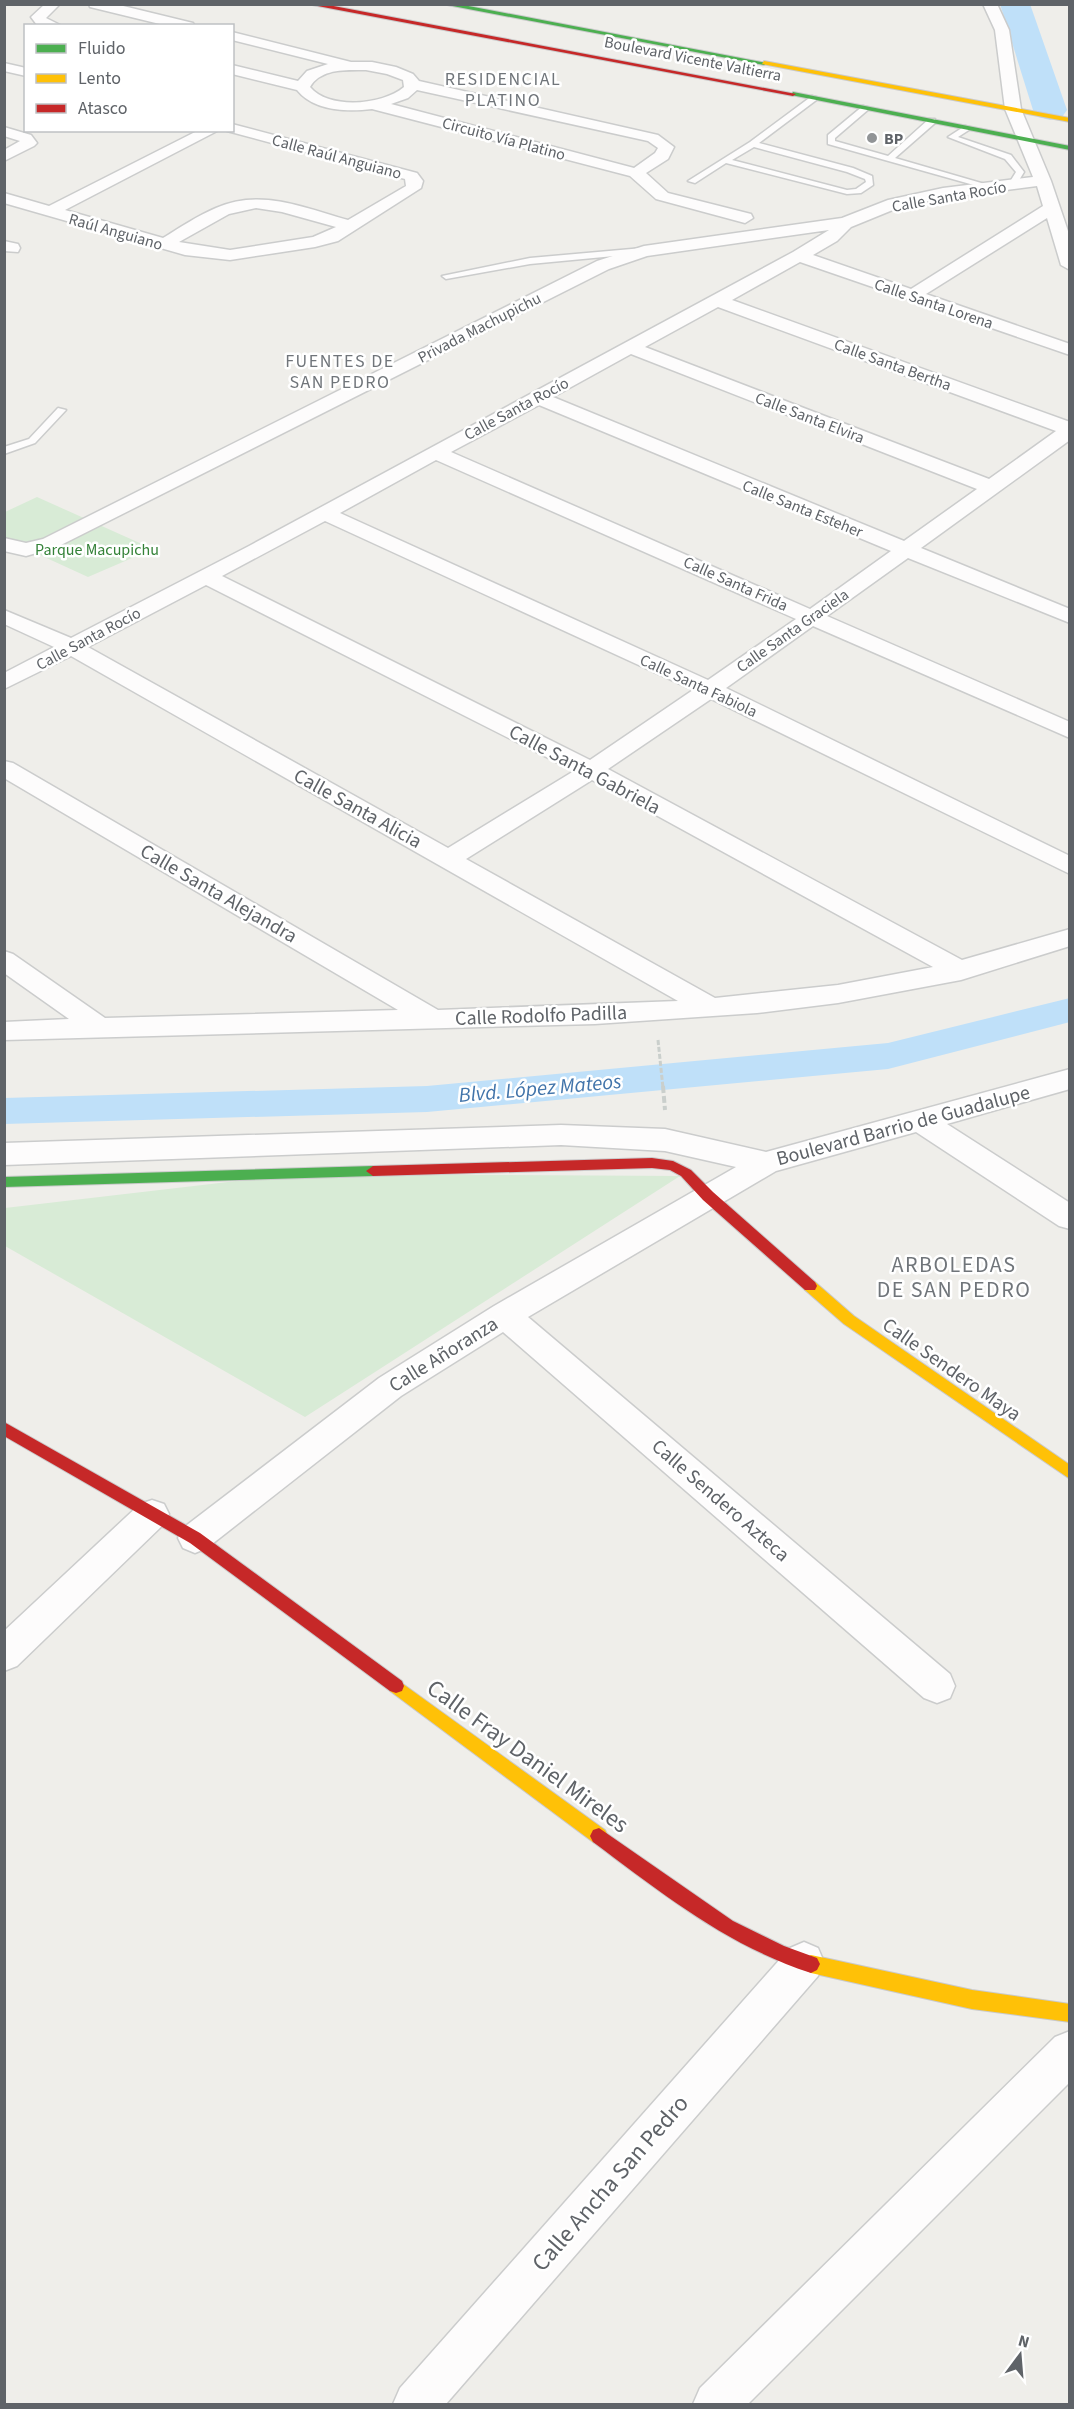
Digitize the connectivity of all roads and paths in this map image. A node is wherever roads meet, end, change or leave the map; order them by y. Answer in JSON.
{"nodes":[{"id":1,"x":54,"y":4,"type":"edge"},
{"id":2,"x":95,"y":4,"type":"edge"},
{"id":3,"x":310,"y":4,"type":"edge"},
{"id":4,"x":445,"y":4,"type":"edge"},
{"id":5,"x":990,"y":4,"type":"edge"},
{"id":6,"x":48,"y":24,"type":"edge"},
{"id":7,"x":180,"y":24,"type":"edge"},
{"id":8,"x":234,"y":37,"type":"edge"},
{"id":9,"x":351,"y":66,"type":"junction"},
{"id":10,"x":4,"y":67,"type":"edge"},
{"id":11,"x":782,"y":67,"type":"junction"},
{"id":12,"x":234,"y":70,"type":"edge"},
{"id":13,"x":24,"y":72,"type":"edge"},
{"id":14,"x":411,"y":84,"type":"junction"},
{"id":15,"x":750,"y":86,"type":"junction"},
{"id":16,"x":302,"y":87,"type":"junction"},
{"id":17,"x":815,"y":98,"type":"junction"},
{"id":18,"x":372,"y":104,"type":"junction"},
{"id":19,"x":866,"y":108,"type":"junction"},
{"id":20,"x":1013,"y":109,"type":"junction"},
{"id":21,"x":1070,"y":120,"type":"edge"},
{"id":22,"x":932,"y":121,"type":"junction"},
{"id":23,"x":968,"y":128,"type":"junction"},
{"id":24,"x":234,"y":129,"type":"edge"},
{"id":25,"x":4,"y":131,"type":"edge"},
{"id":26,"x":208,"y":132,"type":"edge"},
{"id":27,"x":1025,"y":140,"type":"junction"},
{"id":28,"x":753,"y":144,"type":"junction"},
{"id":29,"x":1070,"y":148,"type":"edge"},
{"id":30,"x":4,"y":156,"type":"edge"},
{"id":31,"x":889,"y":159,"type":"junction"},
{"id":32,"x":726,"y":161,"type":"junction"},
{"id":33,"x":636,"y":172,"type":"junction"},
{"id":34,"x":692,"y":181,"type":"dead end"},
{"id":35,"x":1043,"y":181,"type":"junction"},
{"id":36,"x":1012,"y":185,"type":"junction"},
{"id":37,"x":991,"y":187,"type":"junction"},
{"id":38,"x":4,"y":198,"type":"edge"},
{"id":39,"x":1051,"y":208,"type":"junction"},
{"id":40,"x":49,"y":212,"type":"junction"},
{"id":41,"x":745,"y":219,"type":"dead end"},
{"id":42,"x":845,"y":223,"type":"junction"},
{"id":43,"x":349,"y":226,"type":"junction"},
{"id":44,"x":165,"y":244,"type":"junction"},
{"id":45,"x":644,"y":251,"type":"junction"},
{"id":46,"x":230,"y":255,"type":"joint"},
{"id":47,"x":799,"y":256,"type":"junction"},
{"id":48,"x":1070,"y":265,"type":"edge"},
{"id":49,"x":446,"y":276,"type":"dead end"},
{"id":50,"x":913,"y":296,"type":"junction"},
{"id":51,"x":716,"y":300,"type":"junction"},
{"id":52,"x":629,"y":346,"type":"junction"},
{"id":53,"x":1070,"y":350,"type":"edge"},
{"id":54,"x":537,"y":398,"type":"junction"},
{"id":55,"x":61,"y":410,"type":"dead end"},
{"id":56,"x":1070,"y":429,"type":"edge"},
{"id":57,"x":4,"y":451,"type":"edge"},
{"id":58,"x":434,"y":452,"type":"junction"},
{"id":59,"x":991,"y":487,"type":"junction"},
{"id":60,"x":324,"y":513,"type":"junction"},
{"id":61,"x":4,"y":544,"type":"edge"},
{"id":62,"x":905,"y":550,"type":"junction"},
{"id":63,"x":205,"y":576,"type":"junction"},
{"id":64,"x":1070,"y":593,"type":"edge"},
{"id":65,"x":1060,"y":613,"type":"edge"},
{"id":66,"x":4,"y":616,"type":"edge"},
{"id":67,"x":811,"y":616,"type":"junction"},
{"id":68,"x":72,"y":647,"type":"junction"},
{"id":69,"x":4,"y":682,"type":"edge"},
{"id":70,"x":709,"y":689,"type":"junction"},
{"id":71,"x":1070,"y":731,"type":"edge"},
{"id":72,"x":4,"y":768,"type":"edge"},
{"id":73,"x":591,"y":770,"type":"junction"},
{"id":74,"x":448,"y":860,"type":"junction"},
{"id":75,"x":1070,"y":866,"type":"edge"},
{"id":76,"x":1070,"y":937,"type":"edge"},
{"id":77,"x":4,"y":960,"type":"edge"},
{"id":78,"x":961,"y":971,"type":"junction"},
{"id":79,"x":708,"y":1006,"type":"junction"},
{"id":80,"x":433,"y":1019,"type":"junction"},
{"id":81,"x":99,"y":1027,"type":"junction"},
{"id":82,"x":4,"y":1031,"type":"edge"},
{"id":83,"x":657,"y":1038,"type":"dead end"},
{"id":84,"x":1070,"y":1079,"type":"edge"},
{"id":85,"x":665,"y":1111,"type":"dead end"},
{"id":86,"x":920,"y":1120,"type":"junction"},
{"id":87,"x":4,"y":1154,"type":"edge"},
{"id":88,"x":766,"y":1163,"type":"junction"},
{"id":89,"x":4,"y":1182,"type":"edge"},
{"id":90,"x":708,"y":1196,"type":"junction"},
{"id":91,"x":1070,"y":1218,"type":"edge"},
{"id":92,"x":505,"y":1315,"type":"junction"},
{"id":93,"x":4,"y":1428,"type":"edge"},
{"id":94,"x":1070,"y":1473,"type":"edge"},
{"id":95,"x":152,"y":1514,"type":"junction"},
{"id":96,"x":195,"y":1538,"type":"junction"},
{"id":97,"x":4,"y":1654,"type":"edge"},
{"id":98,"x":936,"y":1686,"type":"dead end"},
{"id":99,"x":804,"y":1962,"type":"junction"},
{"id":100,"x":1070,"y":2013,"type":"edge"},
{"id":101,"x":1070,"y":2052,"type":"edge"},
{"id":102,"x":416,"y":2404,"type":"edge"},
{"id":103,"x":716,"y":2404,"type":"edge"}],
"edges":[{"from":1,"to":6,"type":"street"},
{"from":2,"to":7,"type":"street"},
{"from":3,"to":15,"type":"main road","name":"Boulevard Vicente Valtierra"},
{"from":4,"to":11,"type":"main road","name":"Boulevard Vicente Valtierra"},
{"from":5,"to":20,"type":"street"},
{"from":8,"to":9,"type":"street"},
{"from":9,"to":14,"type":"street"},
{"from":9,"to":16,"type":"street"},
{"from":10,"to":13,"type":"street"},
{"from":11,"to":15,"type":"main road"},
{"from":11,"to":20,"type":"main road","name":"Boulevard Vicente Valtierra"},
{"from":12,"to":16,"type":"street"},
{"from":14,"to":18,"type":"street"},
{"from":14,"to":33,"type":"street","name":"Circuito Vía Platino"},
{"from":15,"to":17,"type":"main road","name":"Boulevard Vicente Valtierra"},
{"from":16,"to":18,"type":"street"},
{"from":17,"to":19,"type":"main road","name":"Boulevard Vicente Valtierra"},
{"from":17,"to":28,"type":"lane"},
{"from":18,"to":33,"type":"street","name":"Circuito Vía Platino"},
{"from":19,"to":22,"type":"main road","name":"Boulevard Vicente Valtierra"},
{"from":19,"to":31,"type":"lane"},
{"from":20,"to":21,"type":"main road","name":"Boulevard Vicente Valtierra"},
{"from":20,"to":27,"type":"street"},
{"from":22,"to":23,"type":"main road","name":"Boulevard Vicente Valtierra"},
{"from":22,"to":31,"type":"lane"},
{"from":23,"to":27,"type":"main road","name":"Boulevard Vicente Valtierra"},
{"from":23,"to":36,"type":"lane"},
{"from":24,"to":43,"type":"street","name":"Calle Raúl Anguiano"},
{"from":25,"to":30,"type":"street"},
{"from":26,"to":40,"type":"street"},
{"from":27,"to":29,"type":"main road","name":"Boulevard Vicente Valtierra"},
{"from":27,"to":35,"type":"street"},
{"from":28,"to":32,"type":"lane"},
{"from":28,"to":32,"type":"lane"},
{"from":31,"to":37,"type":"lane"},
{"from":32,"to":34,"type":"lane"},
{"from":33,"to":41,"type":"street","name":"Circuito Vía Platino"},
{"from":35,"to":36,"type":"street","name":"Calle Santa Rocío"},
{"from":35,"to":39,"type":"street"},
{"from":36,"to":37,"type":"street","name":"Calle Santa Rocío"},
{"from":37,"to":42,"type":"street","name":"Calle Santa Rocío"},
{"from":38,"to":40,"type":"street","name":"Raúl Anguiano"},
{"from":39,"to":48,"type":"street"},
{"from":39,"to":50,"type":"street"},
{"from":40,"to":44,"type":"street","name":"Raúl Anguiano"},
{"from":42,"to":45,"type":"street","name":"Privada Machupichu"},
{"from":42,"to":47,"type":"street","name":"Calle Santa Rocío"},
{"from":43,"to":44,"type":"street"},
{"from":43,"to":46,"type":"street","name":"Calle Raúl Anguiano"},
{"from":44,"to":46,"type":"street","name":"Raúl Anguiano"},
{"from":45,"to":49,"type":"lane"},
{"from":45,"to":61,"type":"street","name":"Privada Machupichu"},
{"from":47,"to":50,"type":"street","name":"Calle Santa Lorena"},
{"from":47,"to":51,"type":"street","name":"Calle Santa Rocío"},
{"from":50,"to":53,"type":"street","name":"Calle Santa Lorena"},
{"from":51,"to":52,"type":"street","name":"Calle Santa Rocío"},
{"from":51,"to":56,"type":"street","name":"Calle Santa Bertha"},
{"from":52,"to":54,"type":"street","name":"Calle Santa Rocío"},
{"from":52,"to":59,"type":"street","name":"Calle Santa Elvira"},
{"from":54,"to":58,"type":"street","name":"Calle Santa Rocío"},
{"from":54,"to":62,"type":"street","name":"Calle Santa Esteher"},
{"from":55,"to":57,"type":"lane"},
{"from":56,"to":59,"type":"street","name":"Calle Santa Graciela"},
{"from":58,"to":60,"type":"street","name":"Calle Santa Rocío"},
{"from":58,"to":67,"type":"street","name":"Calle Santa Frida"},
{"from":59,"to":62,"type":"street","name":"Calle Santa Graciela"},
{"from":60,"to":63,"type":"street","name":"Calle Santa Rocío"},
{"from":60,"to":70,"type":"street","name":"Calle Santa Fabiola"},
{"from":62,"to":65,"type":"street","name":"Calle Santa Esteher"},
{"from":62,"to":67,"type":"street","name":"Calle Santa Graciela"},
{"from":63,"to":68,"type":"street","name":"Calle Santa Rocío"},
{"from":63,"to":73,"type":"street","name":"Calle Santa Gabriela"},
{"from":64,"to":65,"type":"street"},
{"from":66,"to":68,"type":"street","name":"Calle Santa Alicia"},
{"from":67,"to":70,"type":"street","name":"Calle Santa Graciela"},
{"from":67,"to":71,"type":"street","name":"Calle Santa Frida"},
{"from":68,"to":69,"type":"street","name":"Calle Santa Rocío"},
{"from":68,"to":74,"type":"street","name":"Calle Santa Alicia"},
{"from":70,"to":73,"type":"street","name":"Calle Santa Graciela"},
{"from":70,"to":75,"type":"street","name":"Calle Santa Fabiola"},
{"from":72,"to":80,"type":"street","name":"Calle Santa Alejandra"},
{"from":73,"to":74,"type":"street","name":"Calle Santa Graciela"},
{"from":73,"to":78,"type":"street","name":"Calle Santa Gabriela"},
{"from":74,"to":79,"type":"street","name":"Calle Santa Alicia"},
{"from":76,"to":78,"type":"street","name":"Calle Rodolfo Padilla"},
{"from":77,"to":81,"type":"street"},
{"from":78,"to":79,"type":"street","name":"Calle Rodolfo Padilla"},
{"from":79,"to":80,"type":"street","name":"Calle Rodolfo Padilla"},
{"from":80,"to":81,"type":"street","name":"Calle Rodolfo Padilla"},
{"from":81,"to":82,"type":"street","name":"Calle Rodolfo Padilla"},
{"from":83,"to":85,"type":"path"},
{"from":84,"to":86,"type":"street","name":"Boulevard Barrio de Guadalupe"},
{"from":86,"to":88,"type":"street","name":"Boulevard Barrio de Guadalupe"},
{"from":86,"to":91,"type":"street"},
{"from":87,"to":88,"type":"street"},
{"from":88,"to":90,"type":"street","name":"Boulevard Barrio de Guadalupe"},
{"from":89,"to":90,"type":"main road","name":"Calle Sendero Maya"},
{"from":90,"to":92,"type":"street","name":"Calle Añoranza"},
{"from":90,"to":94,"type":"main road","name":"Calle Sendero Maya"},
{"from":92,"to":96,"type":"street","name":"Calle Añoranza"},
{"from":92,"to":98,"type":"street","name":"Calle Sendero Azteca"},
{"from":93,"to":95,"type":"main road","name":"Calle Fray Daniel Mireles"},
{"from":95,"to":96,"type":"main road","name":"Calle Fray Daniel Mireles"},
{"from":95,"to":97,"type":"street"},
{"from":96,"to":99,"type":"main road","name":"Calle Fray Daniel Mireles"},
{"from":99,"to":100,"type":"main road","name":"Calle Fray Daniel Mireles"},
{"from":99,"to":102,"type":"street","name":"Calle Ancha San Pedro"},
{"from":101,"to":103,"type":"street"}]}
